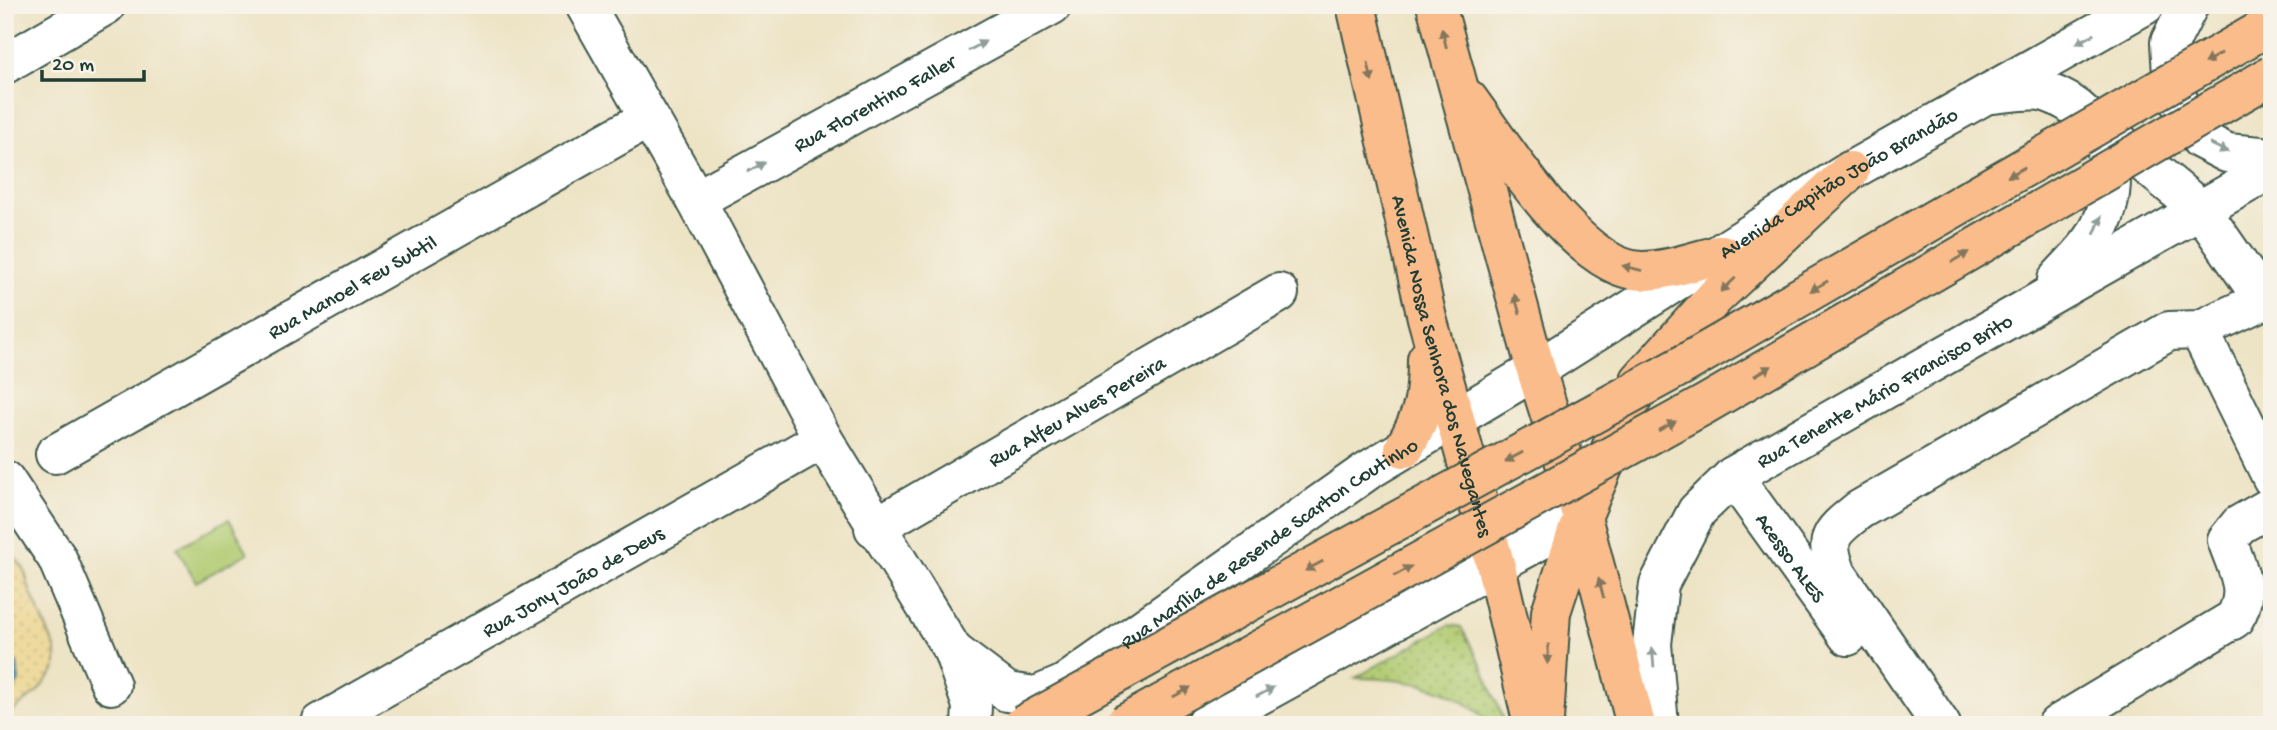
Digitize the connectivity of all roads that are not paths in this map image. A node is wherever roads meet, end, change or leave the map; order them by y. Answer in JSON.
{"nodes":[{"id":1,"x":106,"y":5,"type":"edge"},
{"id":2,"x":585,"y":5,"type":"edge"},
{"id":3,"x":1052,"y":5,"type":"edge"},
{"id":4,"x":1356,"y":5,"type":"edge"},
{"id":5,"x":1436,"y":5,"type":"edge"},
{"id":6,"x":2145,"y":5,"type":"edge"},
{"id":7,"x":2189,"y":5,"type":"edge"},
{"id":8,"x":2272,"y":23,"type":"edge"},
{"id":9,"x":5,"y":64,"type":"edge"},
{"id":10,"x":2272,"y":75,"type":"edge"},
{"id":11,"x":1454,"y":80,"type":"junction"},
{"id":12,"x":1986,"y":94,"type":"junction"},
{"id":13,"x":2084,"y":112,"type":"junction"},
{"id":14,"x":649,"y":118,"type":"junction"},
{"id":15,"x":2272,"y":157,"type":"edge"},
{"id":16,"x":2272,"y":169,"type":"edge"},
{"id":17,"x":1850,"y":171,"type":"junction"},
{"id":18,"x":696,"y":200,"type":"junction"},
{"id":19,"x":2201,"y":209,"type":"junction"},
{"id":20,"x":1722,"y":254,"type":"junction"},
{"id":21,"x":1279,"y":293,"type":"dead end"},
{"id":22,"x":2042,"y":298,"type":"junction"},
{"id":23,"x":2268,"y":298,"type":"edge"},
{"id":24,"x":1427,"y":318,"type":"junction"},
{"id":25,"x":2199,"y":330,"type":"junction"},
{"id":26,"x":1536,"y":370,"type":"junction"},
{"id":27,"x":1454,"y":419,"type":"junction"},
{"id":28,"x":822,"y":439,"type":"junction"},
{"id":29,"x":1404,"y":448,"type":"junction"},
{"id":30,"x":55,"y":454,"type":"dead end"},
{"id":31,"x":1733,"y":476,"type":"junction"},
{"id":32,"x":2272,"y":478,"type":"edge"},
{"id":33,"x":5,"y":480,"type":"edge"},
{"id":34,"x":2272,"y":506,"type":"edge"},
{"id":35,"x":1582,"y":517,"type":"junction"},
{"id":36,"x":874,"y":528,"type":"junction"},
{"id":37,"x":1496,"y":567,"type":"junction"},
{"id":38,"x":953,"y":651,"type":"junction"},
{"id":39,"x":1067,"y":683,"type":"junction"},
{"id":40,"x":111,"y":685,"type":"dead end"},
{"id":41,"x":321,"y":723,"type":"dead end"},
{"id":42,"x":971,"y":725,"type":"edge"},
{"id":43,"x":1007,"y":725,"type":"edge"},
{"id":44,"x":1023,"y":725,"type":"edge"},
{"id":45,"x":1122,"y":725,"type":"edge"},
{"id":46,"x":1205,"y":725,"type":"edge"},
{"id":47,"x":1533,"y":725,"type":"edge"},
{"id":48,"x":1544,"y":725,"type":"edge"},
{"id":49,"x":1636,"y":725,"type":"edge"},
{"id":50,"x":1659,"y":725,"type":"edge"},
{"id":51,"x":1913,"y":725,"type":"edge"},
{"id":52,"x":1941,"y":725,"type":"edge"},
{"id":53,"x":2057,"y":725,"type":"edge"}],
"edges":[{"from":1,"to":9,"type":"street"},
{"from":2,"to":14,"type":"street"},
{"from":18,"to":3,"type":"street","name":"Rua Florentino Faller","one_way":true},
{"from":4,"to":24,"type":"main road","name":"Avenida Nossa Senhora dos Navegantes","one_way":true},
{"from":11,"to":5,"type":"main road","one_way":true},
{"from":6,"to":12,"type":"street","name":"Avenida Capitão João Brandão","one_way":true},
{"from":7,"to":15,"type":"street","one_way":true},
{"from":8,"to":44,"type":"main road","one_way":true,"bridge":true},
{"from":45,"to":10,"type":"main road","one_way":true,"bridge":true},
{"from":20,"to":11,"type":"main road","one_way":true},
{"from":26,"to":11,"type":"main road","one_way":true},
{"from":12,"to":13,"type":"street"},
{"from":12,"to":17,"type":"street","name":"Avenida Capitão João Brandão"},
{"from":13,"to":19,"type":"street"},
{"from":22,"to":13,"type":"street","one_way":true},
{"from":14,"to":18,"type":"street"},
{"from":14,"to":30,"type":"street","name":"Rua Manoel Feu Subtil"},
{"from":16,"to":19,"type":"street","name":"Rua Tenente Mário Francisco Brito"},
{"from":17,"to":20,"type":"street","name":"Avenida Capitão João Brandão"},
{"from":17,"to":35,"type":"main road","one_way":true},
{"from":18,"to":28,"type":"street"},
{"from":19,"to":22,"type":"street","name":"Rua Tenente Mário Francisco Brito"},
{"from":19,"to":23,"type":"street"},
{"from":20,"to":26,"type":"street","name":"Avenida Capitão João Brandão"},
{"from":21,"to":36,"type":"street","name":"Rua Alfeu Alves Pereira"},
{"from":22,"to":31,"type":"street","name":"Rua Tenente Mário Francisco Brito"},
{"from":23,"to":25,"type":"street"},
{"from":24,"to":27,"type":"main road","name":"Avenida Nossa Senhora dos Navegantes"},
{"from":24,"to":29,"type":"main road"},
{"from":25,"to":32,"type":"street"},
{"from":25,"to":52,"type":"street"},
{"from":26,"to":27,"type":"street","name":"Rua Marília de Resende Scarton Coutinho"},
{"from":26,"to":35,"type":"main road"},
{"from":27,"to":29,"type":"street","name":"Rua Marília de Resende Scarton Coutinho"},
{"from":27,"to":37,"type":"main road","name":"Avenida Nossa Senhora dos Navegantes"},
{"from":28,"to":36,"type":"street"},
{"from":28,"to":41,"type":"street","name":"Rua Jony João de Deus"},
{"from":29,"to":39,"type":"street","name":"Rua Marília de Resende Scarton Coutinho"},
{"from":50,"to":31,"type":"street","name":"Rua Tenente Mário Francisco Brito","one_way":true},
{"from":31,"to":51,"type":"street","name":"Acesso ALES"},
{"from":33,"to":40,"type":"street"},
{"from":34,"to":53,"type":"street"},
{"from":35,"to":37,"type":"street"},
{"from":35,"to":48,"type":"main road","one_way":true},
{"from":49,"to":35,"type":"main road","one_way":true},
{"from":36,"to":38,"type":"street"},
{"from":46,"to":37,"type":"street","one_way":true},
{"from":37,"to":47,"type":"main road","name":"Avenida Nossa Senhora dos Navegantes"},
{"from":38,"to":39,"type":"street"},
{"from":38,"to":42,"type":"street"},
{"from":39,"to":43,"type":"street","name":"Rua Marília de Resende Scarton Coutinho"}]}
